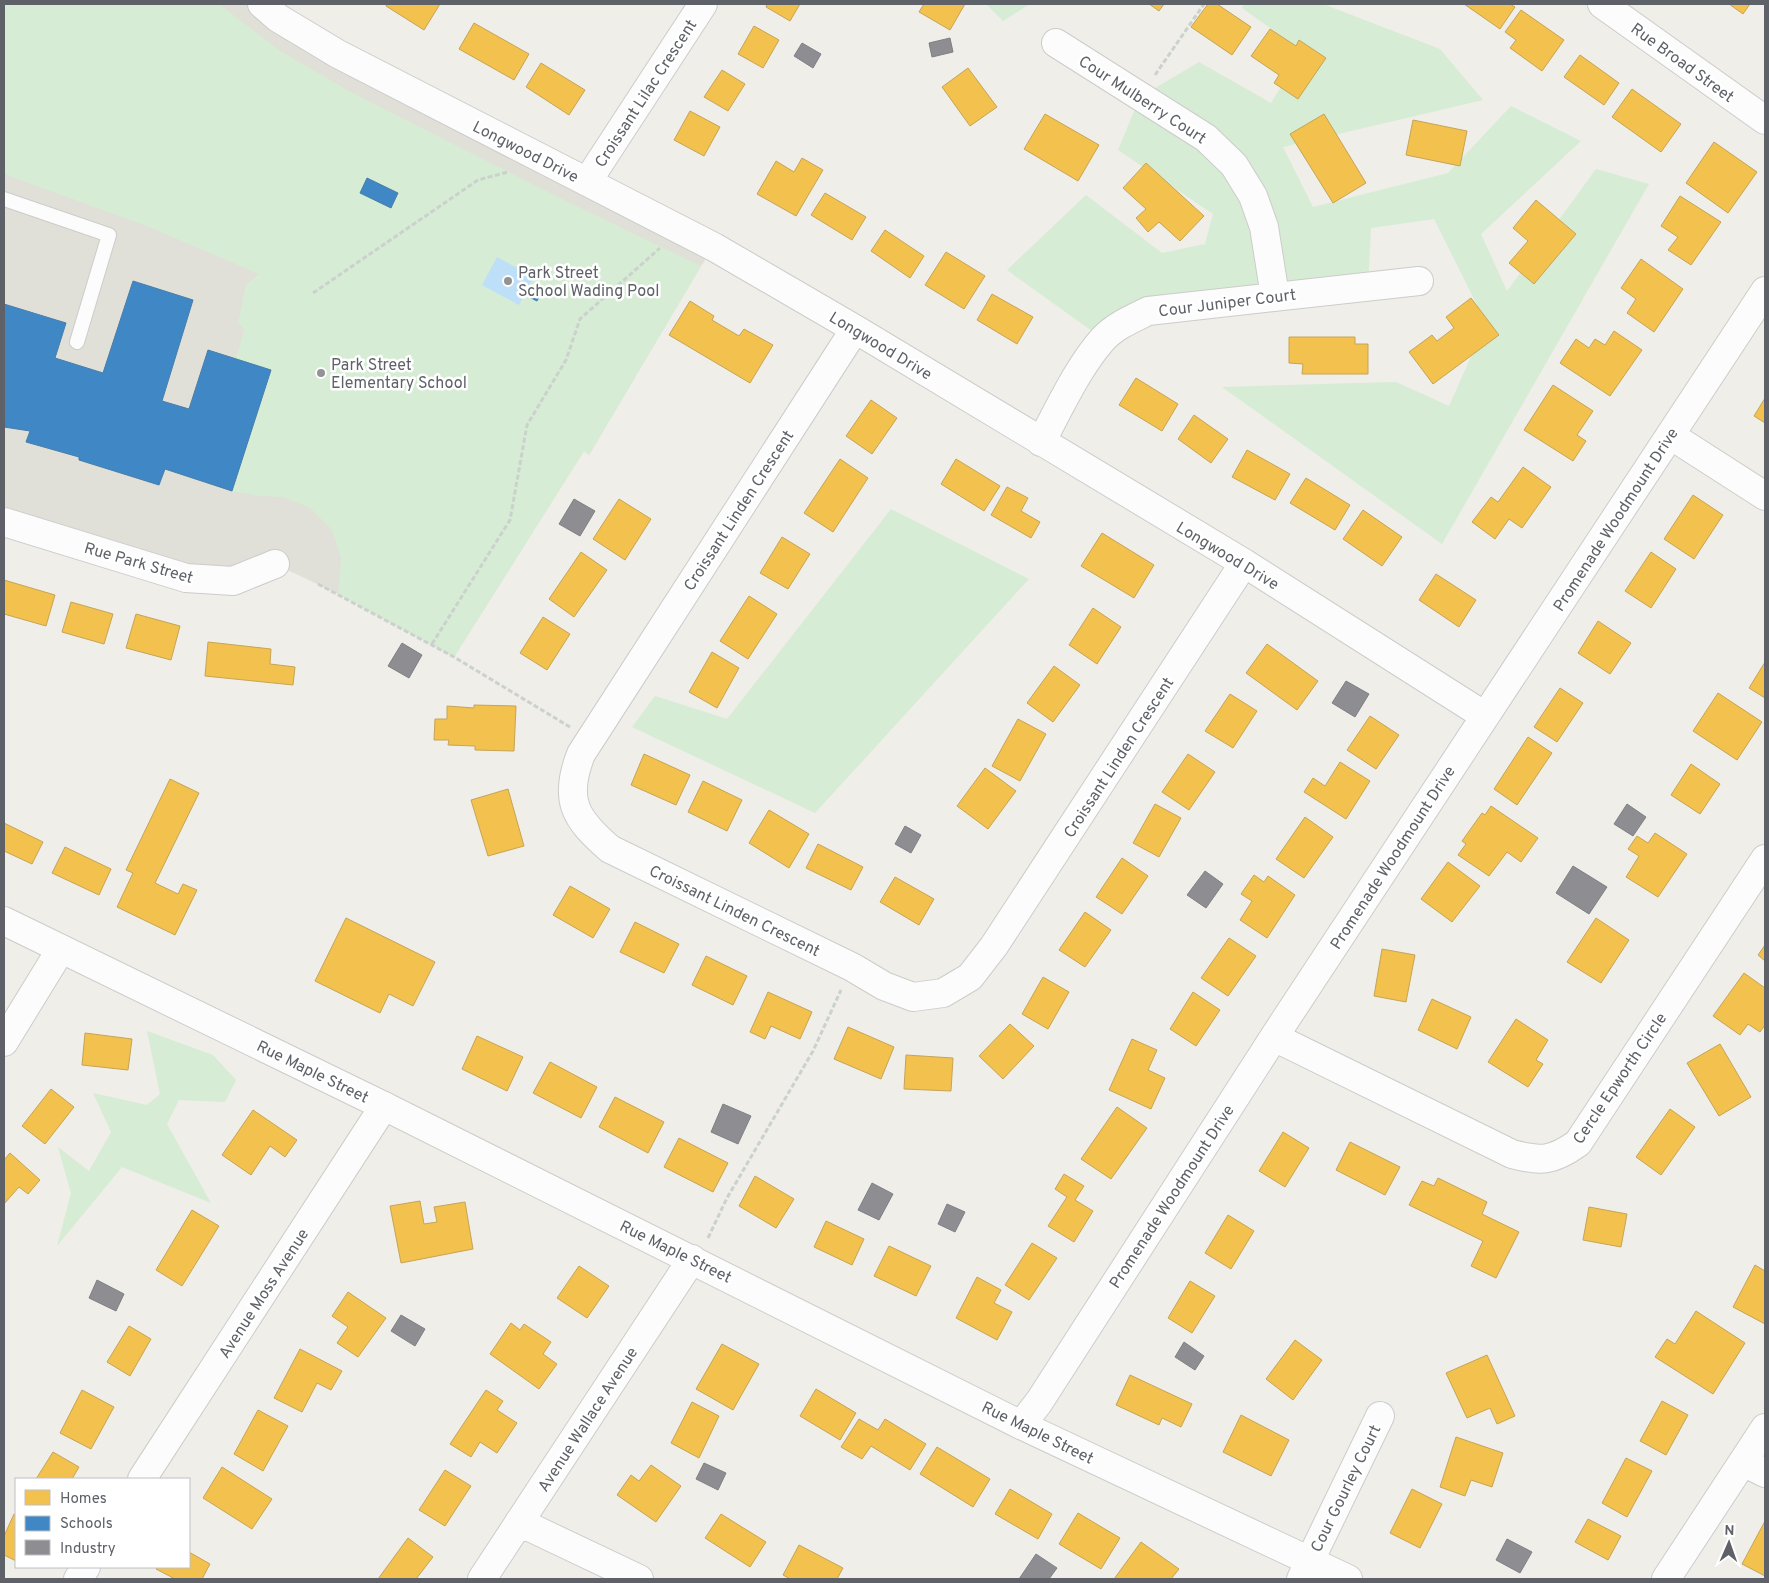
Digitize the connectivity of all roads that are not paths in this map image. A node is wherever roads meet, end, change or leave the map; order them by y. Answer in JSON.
{"nodes":[{"id":1,"x":262,"y":4,"type":"edge"},
{"id":2,"x":702,"y":4,"type":"edge"},
{"id":3,"x":1602,"y":4,"type":"edge"},
{"id":4,"x":1056,"y":43,"type":"dead end"},
{"id":5,"x":1765,"y":120,"type":"edge"},
{"id":6,"x":587,"y":182,"type":"junction"},
{"id":7,"x":4,"y":199,"type":"edge"},
{"id":8,"x":1419,"y":281,"type":"dead end"},
{"id":9,"x":1765,"y":291,"type":"edge"},
{"id":10,"x":1275,"y":296,"type":"junction"},
{"id":11,"x":855,"y":329,"type":"junction"},
{"id":12,"x":77,"y":342,"type":"dead end"},
{"id":13,"x":1670,"y":435,"type":"junction"},
{"id":14,"x":1041,"y":442,"type":"junction"},
{"id":15,"x":1765,"y":496,"type":"edge"},
{"id":16,"x":4,"y":522,"type":"edge"},
{"id":17,"x":1244,"y":563,"type":"junction"},
{"id":18,"x":275,"y":564,"type":"dead end"},
{"id":19,"x":1485,"y":716,"type":"junction"},
{"id":20,"x":1765,"y":859,"type":"edge"},
{"id":21,"x":4,"y":921,"type":"edge"},
{"id":22,"x":61,"y":949,"type":"junction"},
{"id":23,"x":1274,"y":1037,"type":"junction"},
{"id":24,"x":4,"y":1042,"type":"edge"},
{"id":25,"x":384,"y":1106,"type":"junction"},
{"id":26,"x":700,"y":1248,"type":"junction"},
{"id":27,"x":1380,"y":1416,"type":"dead end"},
{"id":28,"x":1021,"y":1425,"type":"junction"},
{"id":29,"x":1765,"y":1428,"type":"edge"},
{"id":30,"x":1754,"y":1467,"type":"edge"},
{"id":31,"x":143,"y":1478,"type":"edge"},
{"id":32,"x":519,"y":1522,"type":"junction"},
{"id":33,"x":85,"y":1568,"type":"edge"},
{"id":34,"x":1305,"y":1570,"type":"edge"},
{"id":35,"x":78,"y":1579,"type":"edge"},
{"id":36,"x":482,"y":1579,"type":"edge"},
{"id":37,"x":639,"y":1579,"type":"edge"},
{"id":38,"x":1348,"y":1579,"type":"edge"},
{"id":39,"x":1666,"y":1579,"type":"edge"}],
"edges":[{"from":1,"to":6,"type":"street","name":"Longwood Drive"},
{"from":2,"to":6,"type":"street","name":"Croissant Lilac Crescent"},
{"from":3,"to":5,"type":"street","name":"Rue Broad Street"},
{"from":4,"to":10,"type":"street","name":"Cour Mulberry Court"},
{"from":6,"to":11,"type":"street","name":"Longwood Drive"},
{"from":7,"to":12,"type":"lane"},
{"from":8,"to":10,"type":"street","name":"Cour Juniper Court"},
{"from":9,"to":13,"type":"street","name":"Promenade Woodmount Drive"},
{"from":10,"to":14,"type":"street","name":"Cour Juniper Court"},
{"from":11,"to":14,"type":"street","name":"Longwood Drive"},
{"from":11,"to":17,"type":"street","name":"Croissant Linden Crescent"},
{"from":13,"to":15,"type":"street"},
{"from":13,"to":19,"type":"street","name":"Promenade Woodmount Drive"},
{"from":14,"to":17,"type":"street","name":"Longwood Drive"},
{"from":16,"to":18,"type":"street","name":"Rue Park Street"},
{"from":17,"to":19,"type":"street","name":"Longwood Drive"},
{"from":19,"to":23,"type":"street","name":"Promenade Woodmount Drive"},
{"from":20,"to":23,"type":"street","name":"Cercle Epworth Circle"},
{"from":21,"to":22,"type":"street","name":"Rue Maple Street"},
{"from":22,"to":24,"type":"street"},
{"from":22,"to":25,"type":"street","name":"Rue Maple Street"},
{"from":23,"to":28,"type":"street","name":"Promenade Woodmount Drive"},
{"from":25,"to":26,"type":"street","name":"Rue Maple Street"},
{"from":25,"to":31,"type":"street","name":"Avenue Moss Avenue"},
{"from":26,"to":28,"type":"street","name":"Rue Maple Street"},
{"from":26,"to":32,"type":"street","name":"Avenue Wallace Avenue"},
{"from":27,"to":34,"type":"street","name":"Cour Gourley Court"},
{"from":28,"to":34,"type":"street","name":"Rue Maple Street"},
{"from":29,"to":30,"type":"street"},
{"from":30,"to":39,"type":"street"},
{"from":32,"to":36,"type":"street","name":"Avenue Wallace Avenue"},
{"from":32,"to":37,"type":"street"},
{"from":33,"to":35,"type":"street"},
{"from":34,"to":38,"type":"street","name":"Rue Maple Street"}]}
